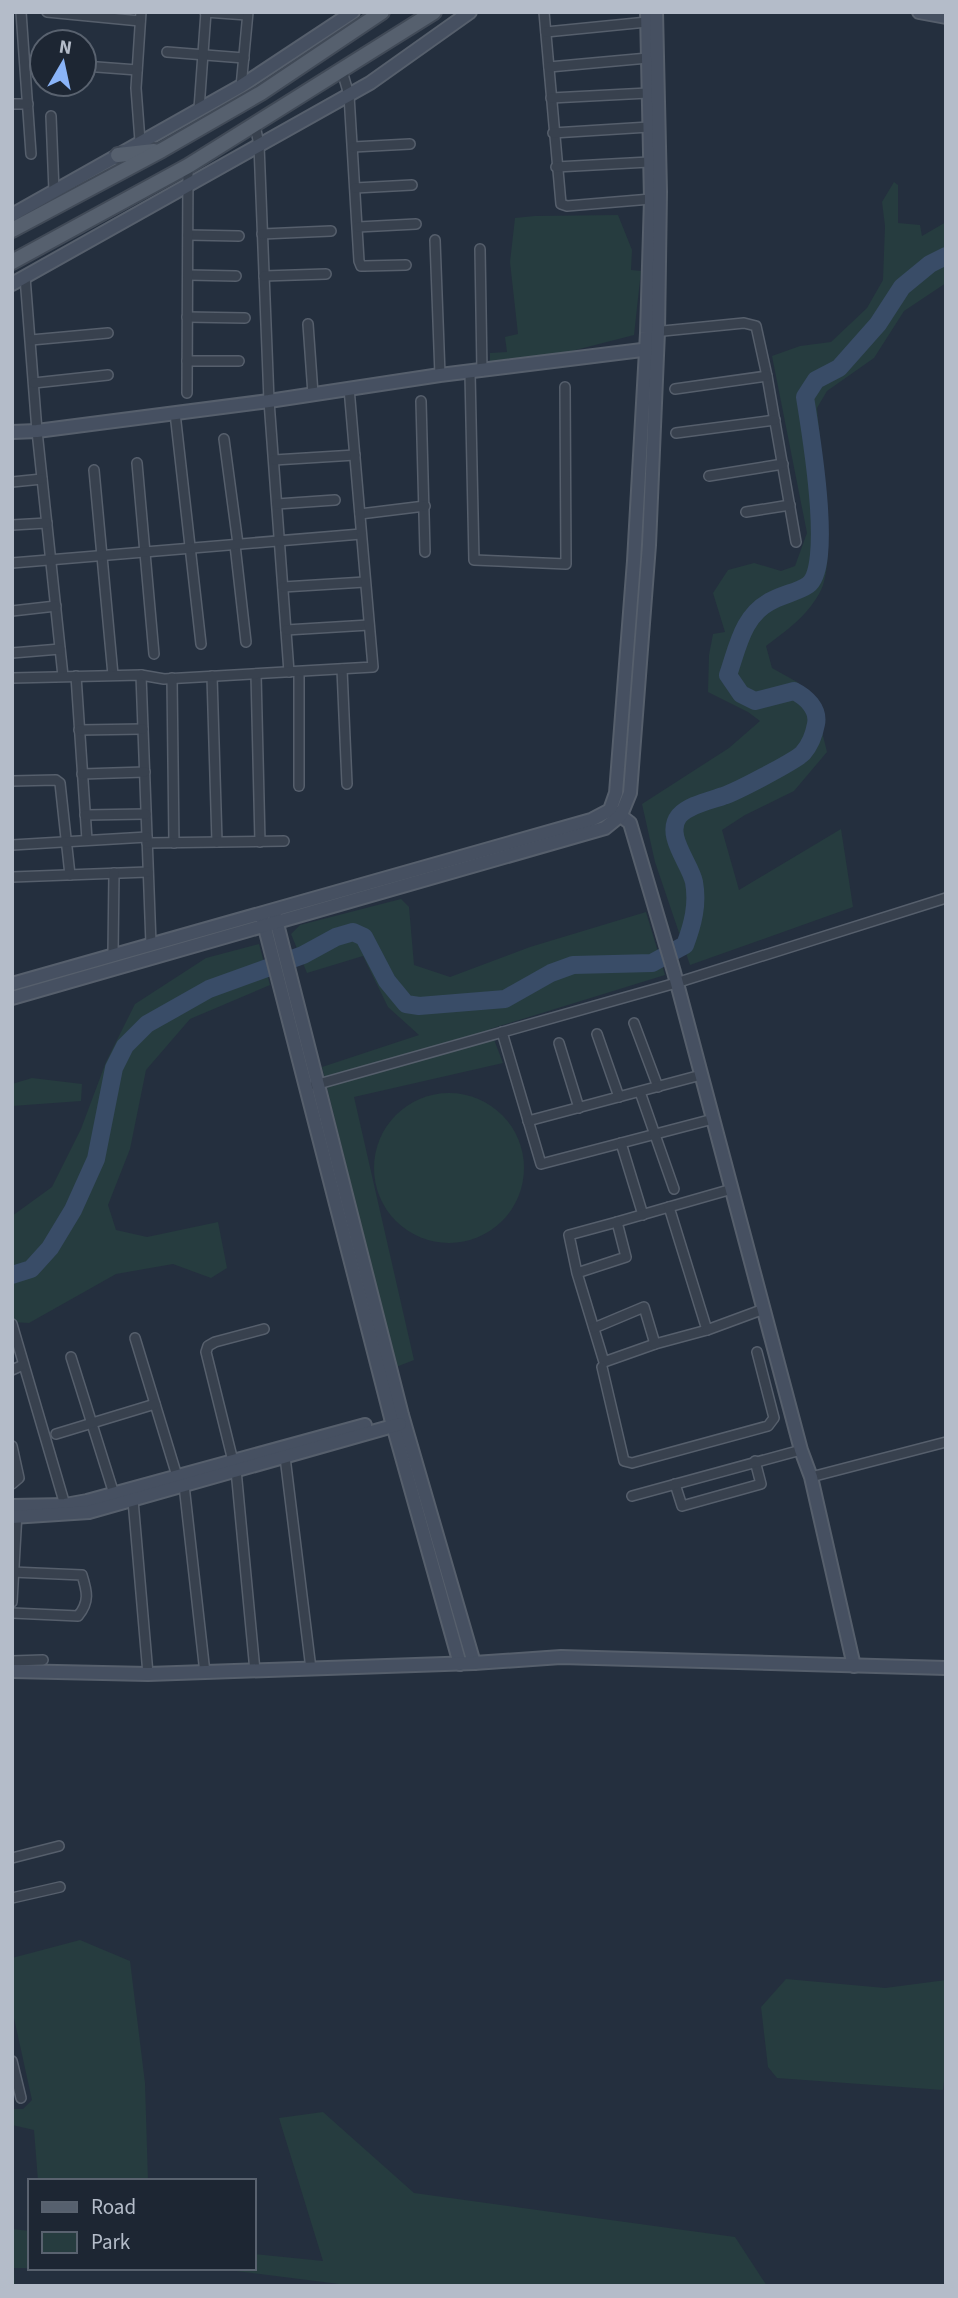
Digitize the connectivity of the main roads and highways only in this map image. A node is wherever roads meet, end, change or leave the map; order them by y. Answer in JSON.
{"nodes":[{"id":1,"x":434,"y":12,"type":"edge"},
{"id":2,"x":377,"y":14,"type":"edge"},
{"id":3,"x":162,"y":150,"type":"junction"},
{"id":4,"x":118,"y":155,"type":"road end"},
{"id":5,"x":12,"y":230,"type":"edge"},
{"id":6,"x":12,"y":262,"type":"edge"}],
"edges":[{"from":1,"to":6,"type":"main road"},
{"from":2,"to":3,"type":"main road"},
{"from":3,"to":4,"type":"main road"},
{"from":3,"to":5,"type":"main road"}]}
